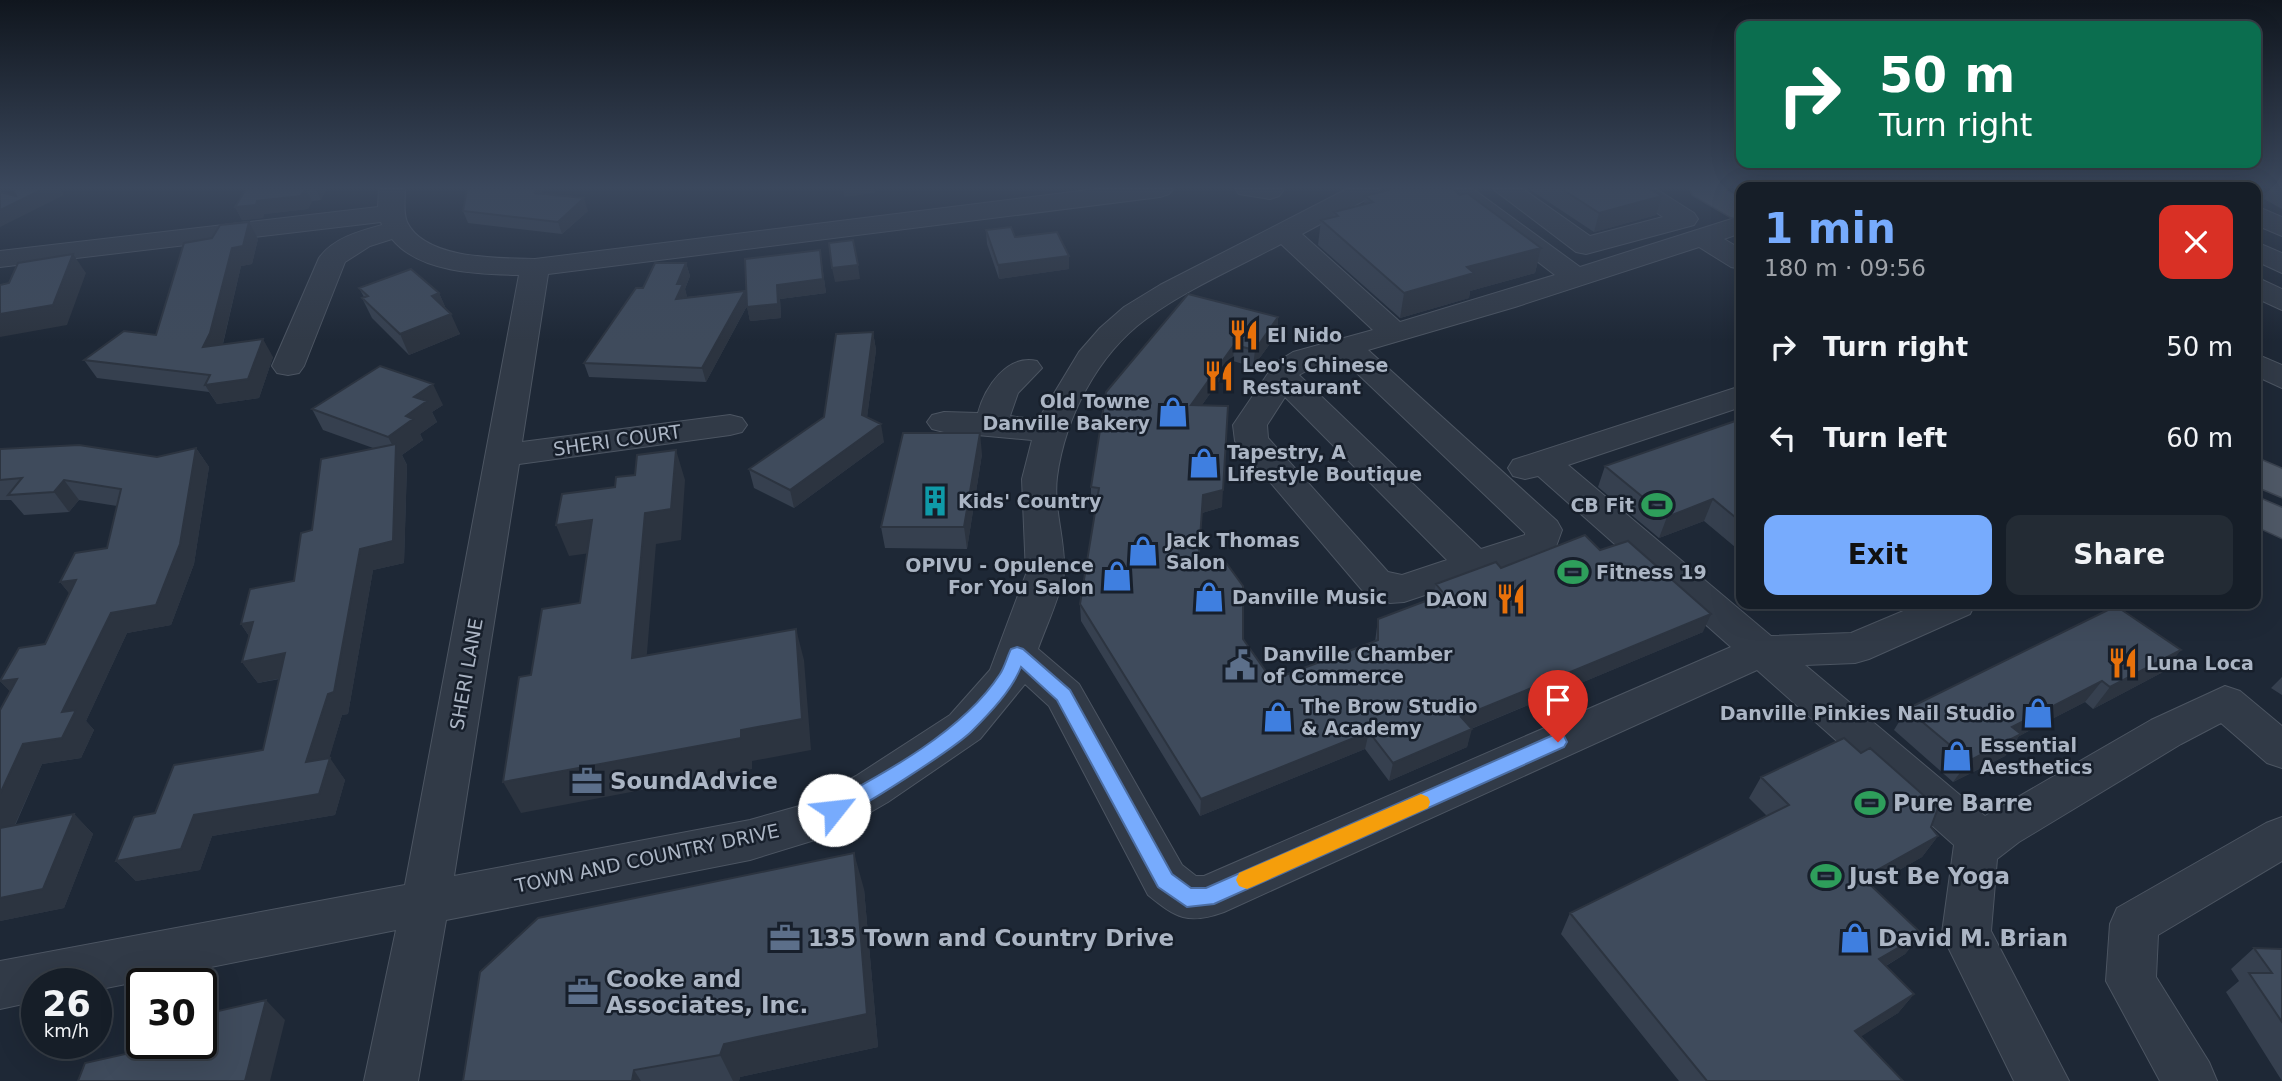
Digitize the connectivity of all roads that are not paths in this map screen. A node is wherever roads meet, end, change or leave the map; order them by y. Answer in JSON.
{"nodes":[{"id":1,"x":161,"y":239,"type":"edge"},
{"id":2,"x":361,"y":239,"type":"edge"},
{"id":3,"x":407,"y":239,"type":"edge"},
{"id":4,"x":756,"y":239,"type":"edge"},
{"id":5,"x":1270,"y":239,"type":"edge"},
{"id":6,"x":1292,"y":239,"type":"edge"},
{"id":7,"x":1525,"y":239,"type":"edge"},
{"id":8,"x":1577,"y":239,"type":"edge"},
{"id":9,"x":1622,"y":239,"type":"edge"},
{"id":10,"x":1678,"y":239,"type":"edge"},
{"id":11,"x":1712,"y":239,"type":"edge"},
{"id":12,"x":1601,"y":242,"type":"junction"},
{"id":13,"x":2261,"y":253,"type":"edge"},
{"id":14,"x":1736,"y":257,"type":"edge"},
{"id":15,"x":0,"y":259,"type":"edge"},
{"id":16,"x":1630,"y":261,"type":"junction"},
{"id":17,"x":2282,"y":265,"type":"edge"},
{"id":18,"x":535,"y":267,"type":"junction"},
{"id":19,"x":1577,"y":278,"type":"junction"},
{"id":20,"x":2261,"y":289,"type":"edge"},
{"id":21,"x":2282,"y":301,"type":"edge"},
{"id":22,"x":1394,"y":333,"type":"junction"},
{"id":23,"x":1348,"y":347,"type":"junction"},
{"id":24,"x":288,"y":366,"type":"dead end"},
{"id":25,"x":2261,"y":366,"type":"edge"},
{"id":26,"x":1026,"y":368,"type":"dead end"},
{"id":27,"x":1282,"y":376,"type":"junction"},
{"id":28,"x":2282,"y":378,"type":"edge"},
{"id":29,"x":2282,"y":386,"type":"edge"},
{"id":30,"x":2261,"y":390,"type":"edge"},
{"id":31,"x":1736,"y":398,"type":"edge"},
{"id":32,"x":944,"y":422,"type":"dead end"},
{"id":33,"x":992,"y":424,"type":"junction"},
{"id":34,"x":730,"y":425,"type":"dead end"},
{"id":35,"x":1051,"y":432,"type":"junction"},
{"id":36,"x":504,"y":455,"type":"junction"},
{"id":37,"x":1543,"y":462,"type":"junction"},
{"id":38,"x":2261,"y":473,"type":"edge"},
{"id":39,"x":1491,"y":479,"type":"junction"},
{"id":40,"x":2282,"y":485,"type":"edge"},
{"id":41,"x":2261,"y":512,"type":"edge"},
{"id":42,"x":2282,"y":524,"type":"edge"},
{"id":43,"x":1474,"y":565,"type":"junction"},
{"id":44,"x":1945,"y":609,"type":"edge"},
{"id":45,"x":1762,"y":651,"type":"junction"},
{"id":46,"x":1017,"y":653,"type":"junction"},
{"id":47,"x":2282,"y":751,"type":"edge"},
{"id":48,"x":2282,"y":837,"type":"edge"},
{"id":49,"x":1983,"y":842,"type":"junction"},
{"id":50,"x":426,"y":904,"type":"junction"},
{"id":51,"x":0,"y":985,"type":"edge"},
{"id":52,"x":391,"y":1081,"type":"edge"},
{"id":53,"x":2042,"y":1081,"type":"edge"},
{"id":54,"x":2190,"y":1081,"type":"edge"}],
"edges":[{"from":1,"to":15,"type":"street"},
{"from":2,"to":24,"type":"street"},
{"from":3,"to":18,"type":"street"},
{"from":4,"to":18,"type":"street"},
{"from":5,"to":35,"type":"street","name":"TOWN AND COUNTRY DRIVE"},
{"from":6,"to":22,"type":"street"},
{"from":7,"to":19,"type":"street"},
{"from":8,"to":12,"type":"street"},
{"from":9,"to":12,"type":"street"},
{"from":10,"to":16,"type":"lane"},
{"from":11,"to":14,"type":"street"},
{"from":12,"to":16,"type":"street"},
{"from":13,"to":17,"type":"street"},
{"from":16,"to":19,"type":"lane"},
{"from":18,"to":36,"type":"street","name":"SHERI LANE"},
{"from":19,"to":22,"type":"lane"},
{"from":20,"to":21,"type":"street"},
{"from":22,"to":23,"type":"lane"},
{"from":23,"to":27,"type":"street"},
{"from":23,"to":39,"type":"street"},
{"from":25,"to":28,"type":"street"},
{"from":26,"to":33,"type":"street"},
{"from":27,"to":43,"type":"street"},
{"from":27,"to":43,"type":"street"},
{"from":29,"to":30,"type":"street"},
{"from":31,"to":37,"type":"street"},
{"from":32,"to":33,"type":"street"},
{"from":33,"to":35,"type":"street"},
{"from":34,"to":36,"type":"street","name":"SHERI COURT"},
{"from":35,"to":46,"type":"street","name":"TOWN AND COUNTRY DRIVE"},
{"from":36,"to":50,"type":"street","name":"SHERI LANE"},
{"from":37,"to":39,"type":"street"},
{"from":37,"to":45,"type":"street"},
{"from":38,"to":40,"type":"main road"},
{"from":39,"to":43,"type":"street"},
{"from":41,"to":42,"type":"main road"},
{"from":44,"to":45,"type":"street"},
{"from":45,"to":46,"type":"street"},
{"from":45,"to":49,"type":"street"},
{"from":46,"to":50,"type":"street","name":"TOWN AND COUNTRY DRIVE"},
{"from":47,"to":49,"type":"street"},
{"from":48,"to":54,"type":"street"},
{"from":49,"to":53,"type":"street"},
{"from":50,"to":51,"type":"street","name":"TOWN AND COUNTRY DRIVE"},
{"from":50,"to":52,"type":"street","name":"SHERI LANE"}]}
